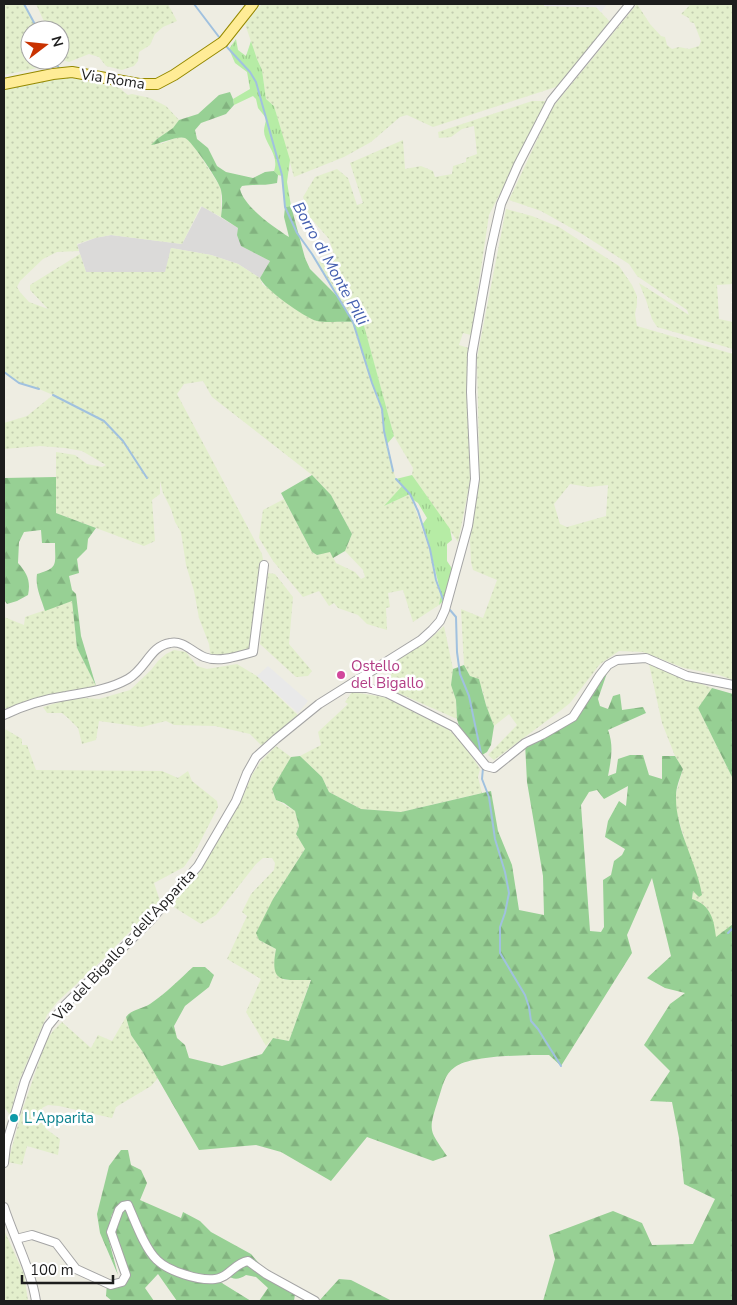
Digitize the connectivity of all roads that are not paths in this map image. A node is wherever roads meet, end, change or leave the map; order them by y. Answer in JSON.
{"nodes":[{"id":1,"x":253,"y":4,"type":"edge"},
{"id":2,"x":630,"y":4,"type":"edge"},
{"id":3,"x":4,"y":84,"type":"edge"},
{"id":4,"x":264,"y":565,"type":"dead end"},
{"id":5,"x":733,"y":685,"type":"edge"},
{"id":6,"x":344,"y":688,"type":"junction"},
{"id":7,"x":4,"y":714,"type":"edge"},
{"id":8,"x":4,"y":1163,"type":"edge"},
{"id":9,"x":4,"y":1207,"type":"edge"},
{"id":10,"x":16,"y":1239,"type":"junction"},
{"id":11,"x":36,"y":1301,"type":"edge"},
{"id":12,"x":315,"y":1301,"type":"edge"}],
"edges":[{"from":1,"to":3,"type":"main road","name":"Via Roma"},
{"from":2,"to":6,"type":"street","name":"Via del Bigallo e dell'Apparita"},
{"from":4,"to":7,"type":"street"},
{"from":5,"to":6,"type":"street"},
{"from":6,"to":8,"type":"street","name":"Via del Bigallo e dell'Apparita"},
{"from":9,"to":10,"type":"street"},
{"from":10,"to":11,"type":"street"},
{"from":10,"to":12,"type":"street"}]}
